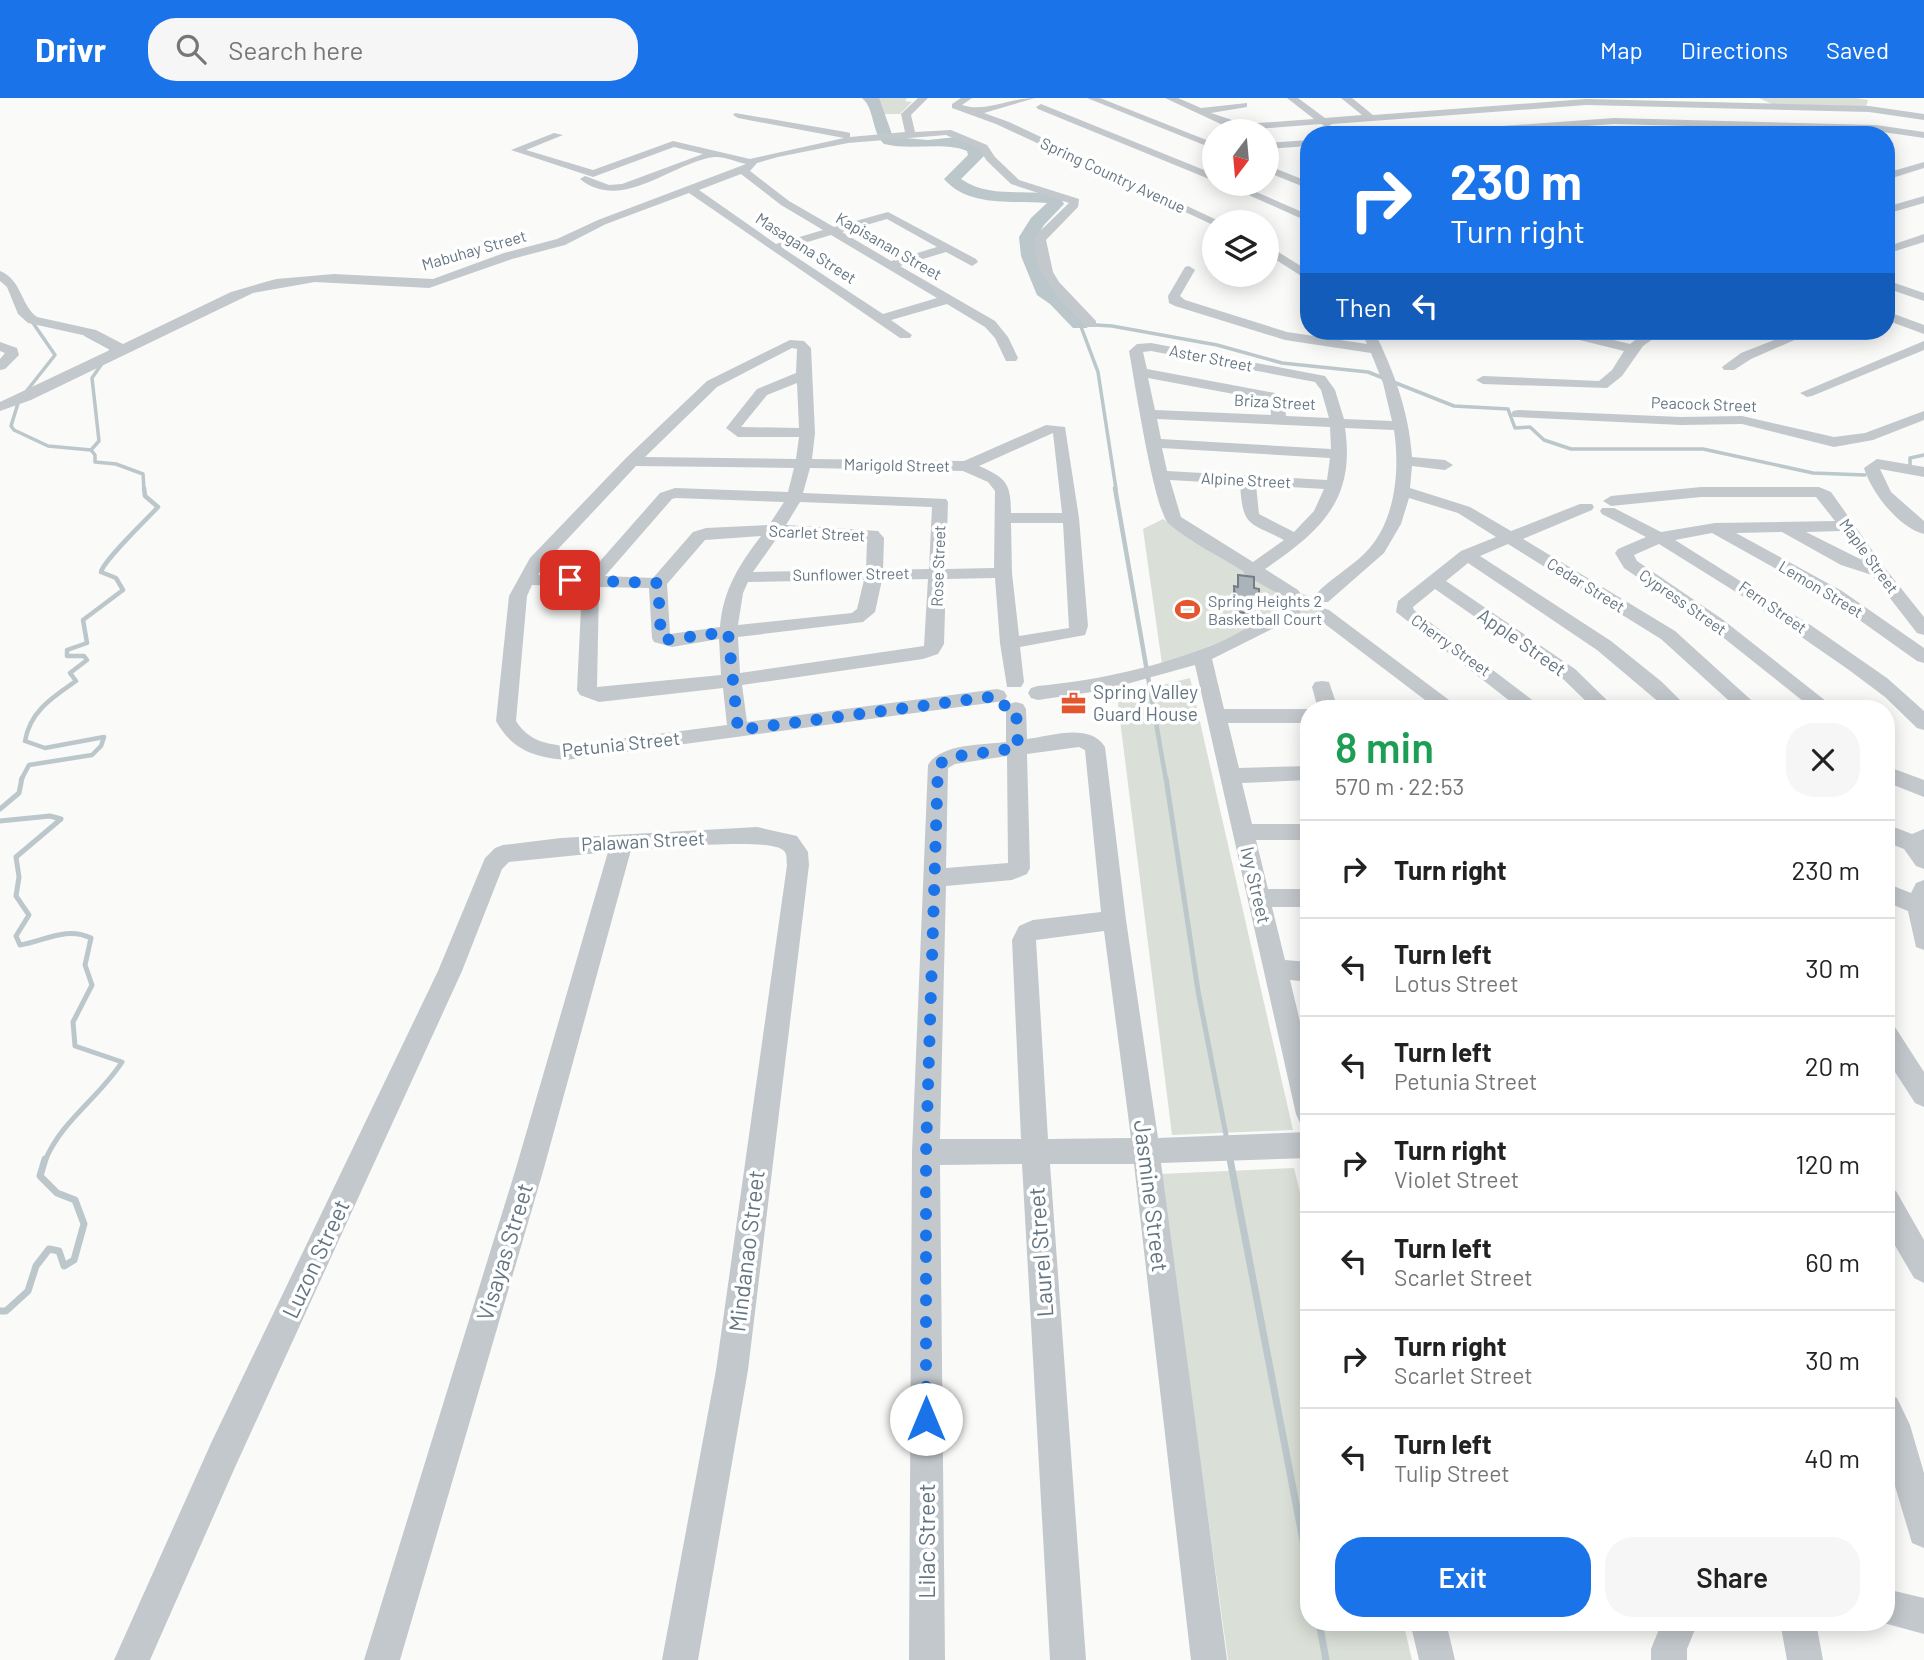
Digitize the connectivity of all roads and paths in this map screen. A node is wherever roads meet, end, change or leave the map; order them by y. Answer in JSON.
{"nodes":[{"id":1,"x":923,"y":98,"type":"edge"},
{"id":2,"x":967,"y":98,"type":"edge"},
{"id":3,"x":1030,"y":98,"type":"edge"},
{"id":4,"x":1091,"y":98,"type":"edge"},
{"id":5,"x":1170,"y":98,"type":"edge"},
{"id":6,"x":1292,"y":98,"type":"edge"},
{"id":7,"x":1346,"y":98,"type":"edge"},
{"id":8,"x":1448,"y":98,"type":"edge"},
{"id":9,"x":1500,"y":98,"type":"edge"},
{"id":10,"x":1130,"y":100,"type":"dead end"},
{"id":11,"x":1595,"y":100,"type":"edge"},
{"id":12,"x":1111,"y":104,"type":"junction"},
{"id":13,"x":1243,"y":104,"type":"edge"},
{"id":14,"x":1407,"y":106,"type":"dead end"},
{"id":15,"x":1041,"y":107,"type":"dead end"},
{"id":16,"x":1514,"y":107,"type":"junction"},
{"id":17,"x":1466,"y":110,"type":"junction"},
{"id":18,"x":1202,"y":111,"type":"junction"},
{"id":19,"x":980,"y":113,"type":"junction"},
{"id":20,"x":1419,"y":113,"type":"junction"},
{"id":21,"x":738,"y":115,"type":"dead end"},
{"id":22,"x":1370,"y":117,"type":"junction"},
{"id":23,"x":1924,"y":117,"type":"edge"},
{"id":24,"x":1322,"y":120,"type":"junction"},
{"id":25,"x":1614,"y":121,"type":"junction"},
{"id":26,"x":1671,"y":122,"type":"junction"},
{"id":27,"x":1730,"y":124,"type":"joint"},
{"id":28,"x":1329,"y":126,"type":"edge"},
{"id":29,"x":1544,"y":126,"type":"edge"},
{"id":30,"x":1674,"y":126,"type":"edge"},
{"id":31,"x":1800,"y":126,"type":"edge"},
{"id":32,"x":1895,"y":130,"type":"edge"},
{"id":33,"x":1905,"y":131,"type":"junction"},
{"id":34,"x":558,"y":135,"type":"dead end"},
{"id":35,"x":892,"y":135,"type":"joint"},
{"id":36,"x":911,"y":135,"type":"junction"},
{"id":37,"x":1924,"y":135,"type":"edge"},
{"id":38,"x":859,"y":139,"type":"junction"},
{"id":39,"x":1202,"y":141,"type":"edge"},
{"id":40,"x":1897,"y":143,"type":"dead end"},
{"id":41,"x":1300,"y":144,"type":"edge"},
{"id":42,"x":1279,"y":145,"type":"edge"},
{"id":43,"x":503,"y":146,"type":"dead end"},
{"id":44,"x":516,"y":150,"type":"junction"},
{"id":45,"x":716,"y":153,"type":"junction"},
{"id":46,"x":1924,"y":165,"type":"edge"},
{"id":47,"x":748,"y":166,"type":"junction"},
{"id":48,"x":1202,"y":173,"type":"edge"},
{"id":49,"x":1279,"y":173,"type":"edge"},
{"id":50,"x":1895,"y":174,"type":"edge"},
{"id":51,"x":585,"y":178,"type":"dead end"},
{"id":52,"x":1300,"y":182,"type":"edge"},
{"id":53,"x":689,"y":188,"type":"junction"},
{"id":54,"x":1300,"y":189,"type":"edge"},
{"id":55,"x":1290,"y":192,"type":"dead end"},
{"id":56,"x":1256,"y":196,"type":"edge"},
{"id":57,"x":1924,"y":199,"type":"edge"},
{"id":58,"x":1895,"y":208,"type":"edge"},
{"id":59,"x":1300,"y":215,"type":"edge"},
{"id":60,"x":1202,"y":216,"type":"edge"},
{"id":61,"x":833,"y":231,"type":"junction"},
{"id":62,"x":1924,"y":238,"type":"edge"},
{"id":63,"x":1895,"y":242,"type":"edge"},
{"id":64,"x":1903,"y":245,"type":"junction"},
{"id":65,"x":775,"y":248,"type":"junction"},
{"id":66,"x":948,"y":248,"type":"junction"},
{"id":67,"x":1895,"y":248,"type":"edge"},
{"id":68,"x":1279,"y":257,"type":"edge"},
{"id":69,"x":972,"y":262,"type":"dead end"},
{"id":70,"x":890,"y":265,"type":"junction"},
{"id":71,"x":1189,"y":270,"type":"dead end"},
{"id":72,"x":1300,"y":271,"type":"edge"},
{"id":73,"x":0,"y":275,"type":"edge"},
{"id":74,"x":1895,"y":287,"type":"edge"},
{"id":75,"x":1924,"y":297,"type":"edge"},
{"id":76,"x":949,"y":299,"type":"junction"},
{"id":77,"x":881,"y":319,"type":"junction"},
{"id":78,"x":1895,"y":319,"type":"edge"},
{"id":79,"x":1091,"y":324,"type":"dead end"},
{"id":80,"x":1924,"y":330,"type":"edge"},
{"id":81,"x":905,"y":334,"type":"dead end"},
{"id":82,"x":1300,"y":338,"type":"edge"},
{"id":83,"x":1316,"y":340,"type":"edge"},
{"id":84,"x":1372,"y":340,"type":"edge"},
{"id":85,"x":1598,"y":340,"type":"edge"},
{"id":86,"x":1639,"y":340,"type":"edge"},
{"id":87,"x":1786,"y":340,"type":"edge"},
{"id":88,"x":1924,"y":345,"type":"edge"},
{"id":89,"x":0,"y":346,"type":"edge"},
{"id":90,"x":121,"y":348,"type":"junction"},
{"id":91,"x":1631,"y":348,"type":"junction"},
{"id":92,"x":1375,"y":349,"type":"junction"},
{"id":93,"x":1011,"y":358,"type":"dead end"},
{"id":94,"x":0,"y":366,"type":"edge"},
{"id":95,"x":1729,"y":367,"type":"dead end"},
{"id":96,"x":1139,"y":372,"type":"junction"},
{"id":97,"x":801,"y":376,"type":"junction"},
{"id":98,"x":1482,"y":380,"type":"dead end"},
{"id":99,"x":1807,"y":393,"type":"dead end"},
{"id":100,"x":1,"y":406,"type":"edge"},
{"id":101,"x":1148,"y":414,"type":"junction"},
{"id":102,"x":1518,"y":414,"type":"dead end"},
{"id":103,"x":1924,"y":415,"type":"edge"},
{"id":104,"x":1279,"y":420,"type":"junction"},
{"id":105,"x":1339,"y":423,"type":"junction"},
{"id":106,"x":1401,"y":426,"type":"junction"},
{"id":107,"x":807,"y":433,"type":"junction"},
{"id":108,"x":1154,"y":443,"type":"junction"},
{"id":109,"x":1338,"y":454,"type":"junction"},
{"id":110,"x":632,"y":461,"type":"junction"},
{"id":111,"x":1405,"y":461,"type":"junction"},
{"id":112,"x":802,"y":463,"type":"junction"},
{"id":113,"x":1445,"y":465,"type":"dead end"},
{"id":114,"x":966,"y":466,"type":"junction"},
{"id":115,"x":1924,"y":472,"type":"edge"},
{"id":116,"x":1160,"y":475,"type":"junction"},
{"id":117,"x":1248,"y":481,"type":"junction"},
{"id":118,"x":1332,"y":485,"type":"junction"},
{"id":119,"x":1403,"y":491,"type":"junction"},
{"id":120,"x":794,"y":496,"type":"junction"},
{"id":121,"x":1609,"y":506,"type":"junction"},
{"id":122,"x":1003,"y":518,"type":"junction"},
{"id":123,"x":1071,"y":518,"type":"junction"},
{"id":124,"x":1782,"y":525,"type":"junction"},
{"id":125,"x":1846,"y":526,"type":"junction"},
{"id":126,"x":1715,"y":528,"type":"junction"},
{"id":127,"x":1924,"y":528,"type":"edge"},
{"id":128,"x":776,"y":530,"type":"junction"},
{"id":129,"x":1508,"y":537,"type":"junction"},
{"id":130,"x":1661,"y":537,"type":"junction"},
{"id":131,"x":1294,"y":539,"type":"junction"},
{"id":132,"x":1467,"y":555,"type":"junction"},
{"id":133,"x":1251,"y":571,"type":"junction"},
{"id":134,"x":1878,"y":571,"type":"junction"},
{"id":135,"x":937,"y":572,"type":"junction"},
{"id":136,"x":1003,"y":572,"type":"junction"},
{"id":137,"x":874,"y":574,"type":"junction"},
{"id":138,"x":741,"y":577,"type":"junction"},
{"id":139,"x":525,"y":580,"type":"junction"},
{"id":140,"x":1433,"y":580,"type":"junction"},
{"id":141,"x":592,"y":581,"type":"junction"},
{"id":142,"x":658,"y":583,"type":"junction"},
{"id":143,"x":1292,"y":603,"type":"junction"},
{"id":144,"x":1323,"y":606,"type":"junction"},
{"id":145,"x":1924,"y":629,"type":"edge"},
{"id":146,"x":728,"y":632,"type":"junction"},
{"id":147,"x":1009,"y":643,"type":"junction"},
{"id":148,"x":1916,"y":643,"type":"edge"},
{"id":149,"x":1202,"y":656,"type":"junction"},
{"id":150,"x":1924,"y":657,"type":"edge"},
{"id":151,"x":1164,"y":671,"type":"joint"},
{"id":152,"x":733,"y":680,"type":"junction"},
{"id":153,"x":1014,"y":682,"type":"junction"},
{"id":154,"x":1322,"y":687,"type":"dead end"},
{"id":155,"x":1038,"y":693,"type":"junction"},
{"id":156,"x":997,"y":696,"type":"junction"},
{"id":157,"x":1326,"y":700,"type":"edge"},
{"id":158,"x":1440,"y":700,"type":"edge"},
{"id":159,"x":1522,"y":700,"type":"edge"},
{"id":160,"x":1596,"y":700,"type":"edge"},
{"id":161,"x":1670,"y":700,"type":"edge"},
{"id":162,"x":1741,"y":700,"type":"edge"},
{"id":163,"x":1814,"y":700,"type":"edge"},
{"id":164,"x":1016,"y":709,"type":"junction"},
{"id":165,"x":1217,"y":716,"type":"junction"},
{"id":166,"x":1300,"y":716,"type":"edge"},
{"id":167,"x":1924,"y":723,"type":"edge"},
{"id":168,"x":738,"y":730,"type":"junction"},
{"id":169,"x":1018,"y":748,"type":"junction"},
{"id":170,"x":950,"y":757,"type":"joint"},
{"id":171,"x":1300,"y":773,"type":"edge"},
{"id":172,"x":1231,"y":776,"type":"junction"},
{"id":173,"x":1895,"y":777,"type":"edge"},
{"id":174,"x":1924,"y":789,"type":"edge"},
{"id":175,"x":1244,"y":832,"type":"junction"},
{"id":176,"x":1300,"y":832,"type":"edge"},
{"id":177,"x":1895,"y":836,"type":"edge"},
{"id":178,"x":622,"y":842,"type":"junction"},
{"id":179,"x":789,"y":842,"type":"joint"},
{"id":180,"x":1920,"y":847,"type":"edge"},
{"id":181,"x":497,"y":858,"type":"joint"},
{"id":182,"x":933,"y":878,"type":"junction"},
{"id":183,"x":1895,"y":894,"type":"edge"},
{"id":184,"x":1258,"y":898,"type":"junction"},
{"id":185,"x":1300,"y":898,"type":"edge"},
{"id":186,"x":1922,"y":901,"type":"edge"},
{"id":187,"x":1114,"y":920,"type":"junction"},
{"id":188,"x":1924,"y":940,"type":"edge"},
{"id":189,"x":1275,"y":969,"type":"junction"},
{"id":190,"x":1300,"y":971,"type":"edge"},
{"id":191,"x":1300,"y":1045,"type":"edge"},
{"id":192,"x":1895,"y":1049,"type":"edge"},
{"id":193,"x":1924,"y":1095,"type":"edge"},
{"id":194,"x":1300,"y":1145,"type":"edge"},
{"id":195,"x":1035,"y":1151,"type":"junction"},
{"id":196,"x":1146,"y":1151,"type":"junction"},
{"id":197,"x":926,"y":1152,"type":"junction"},
{"id":198,"x":1895,"y":1217,"type":"edge"},
{"id":199,"x":1924,"y":1268,"type":"edge"},
{"id":200,"x":1895,"y":1429,"type":"edge"},
{"id":201,"x":1924,"y":1531,"type":"edge"},
{"id":202,"x":1895,"y":1609,"type":"edge"},
{"id":203,"x":1924,"y":1616,"type":"edge"},
{"id":204,"x":1429,"y":1631,"type":"edge"},
{"id":205,"x":1677,"y":1631,"type":"edge"},
{"id":206,"x":1800,"y":1631,"type":"edge"},
{"id":207,"x":132,"y":1660,"type":"edge"},
{"id":208,"x":382,"y":1660,"type":"edge"},
{"id":209,"x":680,"y":1660,"type":"edge"},
{"id":210,"x":927,"y":1660,"type":"edge"},
{"id":211,"x":1068,"y":1660,"type":"edge"},
{"id":212,"x":1209,"y":1660,"type":"edge"},
{"id":213,"x":1437,"y":1660,"type":"edge"},
{"id":214,"x":1669,"y":1660,"type":"edge"},
{"id":215,"x":1805,"y":1660,"type":"edge"}],
"edges":[{"from":1,"to":36,"type":"street"},
{"from":2,"to":19,"type":"street"},
{"from":3,"to":19,"type":"street"},
{"from":4,"to":12,"type":"street"},
{"from":5,"to":18,"type":"street"},
{"from":6,"to":24,"type":"street"},
{"from":7,"to":22,"type":"street"},
{"from":8,"to":17,"type":"street"},
{"from":9,"to":16,"type":"street"},
{"from":10,"to":12,"type":"street"},
{"from":11,"to":16,"type":"street"},
{"from":11,"to":23,"type":"street"},
{"from":11,"to":25,"type":"street"},
{"from":12,"to":39,"type":"street"},
{"from":13,"to":18,"type":"street"},
{"from":14,"to":20,"type":"street"},
{"from":15,"to":48,"type":"street"},
{"from":16,"to":17,"type":"street"},
{"from":17,"to":20,"type":"street"},
{"from":18,"to":24,"type":"street"},
{"from":19,"to":60,"type":"street","name":"Spring Country Avenue"},
{"from":20,"to":22,"type":"street"},
{"from":21,"to":38,"type":"street"},
{"from":22,"to":24,"type":"street"},
{"from":24,"to":28,"type":"street"},
{"from":25,"to":26,"type":"street"},
{"from":25,"to":29,"type":"street"},
{"from":26,"to":27,"type":"street"},
{"from":26,"to":30,"type":"street"},
{"from":27,"to":31,"type":"street"},
{"from":32,"to":33,"type":"street"},
{"from":33,"to":37,"type":"street"},
{"from":33,"to":40,"type":"street"},
{"from":34,"to":44,"type":"street"},
{"from":35,"to":36,"type":"street"},
{"from":35,"to":38,"type":"street"},
{"from":36,"to":79,"type":"street"},
{"from":38,"to":47,"type":"street"},
{"from":41,"to":42,"type":"street"},
{"from":43,"to":44,"type":"street"},
{"from":44,"to":45,"type":"street"},
{"from":45,"to":47,"type":"street"},
{"from":45,"to":51,"type":"street"},
{"from":46,"to":50,"type":"street"},
{"from":47,"to":53,"type":"street","name":"Mabuhay Street"},
{"from":47,"to":61,"type":"street","name":"Kapisanan Street"},
{"from":49,"to":52,"type":"street"},
{"from":53,"to":65,"type":"street","name":"Masagana Street"},
{"from":53,"to":90,"type":"street","name":"Mabuhay Street"},
{"from":54,"to":55,"type":"street"},
{"from":56,"to":59,"type":"street"},
{"from":57,"to":58,"type":"street"},
{"from":61,"to":65,"type":"street"},
{"from":61,"to":66,"type":"street"},
{"from":61,"to":70,"type":"street","name":"Kapisanan Street"},
{"from":62,"to":64,"type":"street"},
{"from":63,"to":64,"type":"street"},
{"from":64,"to":67,"type":"street"},
{"from":65,"to":77,"type":"street","name":"Masagana Street"},
{"from":66,"to":69,"type":"street"},
{"from":66,"to":70,"type":"street"},
{"from":68,"to":72,"type":"street"},
{"from":70,"to":76,"type":"street","name":"Kapisanan Street"},
{"from":71,"to":82,"type":"street"},
{"from":73,"to":90,"type":"street"},
{"from":74,"to":75,"type":"street"},
{"from":76,"to":77,"type":"street"},
{"from":76,"to":93,"type":"street","name":"Kapisanan Street"},
{"from":77,"to":81,"type":"street","name":"Masagana Street"},
{"from":78,"to":80,"type":"street"},
{"from":83,"to":92,"type":"street"},
{"from":84,"to":92,"type":"street"},
{"from":85,"to":91,"type":"street"},
{"from":86,"to":91,"type":"street"},
{"from":87,"to":95,"type":"street"},
{"from":88,"to":99,"type":"street"},
{"from":89,"to":94,"type":"street"},
{"from":90,"to":100,"type":"street","name":"Mabuhay Street"},
{"from":91,"to":98,"type":"street"},
{"from":92,"to":106,"type":"street"},
{"from":96,"to":101,"type":"street"},
{"from":96,"to":104,"type":"street"},
{"from":96,"to":105,"type":"street","name":"Aster Street"},
{"from":97,"to":107,"type":"street"},
{"from":97,"to":107,"type":"street"},
{"from":97,"to":110,"type":"street","name":"Petunia Street"},
{"from":101,"to":104,"type":"street","name":"Briza Street"},
{"from":101,"to":108,"type":"street"},
{"from":102,"to":103,"type":"street","name":"Peacock Street"},
{"from":104,"to":105,"type":"street","name":"Briza Street"},
{"from":105,"to":106,"type":"street","name":"Briza Street"},
{"from":105,"to":109,"type":"street","name":"Aster Street"},
{"from":106,"to":111,"type":"street"},
{"from":107,"to":112,"type":"street"},
{"from":108,"to":109,"type":"street"},
{"from":108,"to":116,"type":"street"},
{"from":109,"to":118,"type":"street","name":"Aster Street"},
{"from":110,"to":112,"type":"street","name":"Marigold Street"},
{"from":110,"to":139,"type":"street","name":"Petunia Street"},
{"from":111,"to":113,"type":"street"},
{"from":111,"to":119,"type":"street"},
{"from":112,"to":114,"type":"street","name":"Marigold Street"},
{"from":112,"to":120,"type":"street"},
{"from":114,"to":122,"type":"street","name":"Marigold Street"},
{"from":114,"to":123,"type":"street"},
{"from":115,"to":127,"type":"street"},
{"from":116,"to":117,"type":"street","name":"Alpine Street"},
{"from":116,"to":133,"type":"street"},
{"from":117,"to":118,"type":"street","name":"Alpine Street"},
{"from":117,"to":131,"type":"street"},
{"from":118,"to":131,"type":"street","name":"Aster Street"},
{"from":119,"to":129,"type":"street","name":"Cedar Street"},
{"from":119,"to":144,"type":"street"},
{"from":120,"to":128,"type":"street"},
{"from":120,"to":135,"type":"street","name":"Rose Street"},
{"from":120,"to":141,"type":"street","name":"Rose Street"},
{"from":121,"to":125,"type":"street","name":"Maple Street"},
{"from":121,"to":129,"type":"street","name":"Cherry Street"},
{"from":121,"to":130,"type":"street","name":"Fern Street"},
{"from":122,"to":123,"type":"street"},
{"from":122,"to":136,"type":"street","name":"Marigold Street"},
{"from":123,"to":147,"type":"street"},
{"from":124,"to":125,"type":"street","name":"Cypress Street"},
{"from":124,"to":126,"type":"street","name":"Cypress Street"},
{"from":124,"to":134,"type":"street"},
{"from":125,"to":134,"type":"street","name":"Maple Street"},
{"from":126,"to":130,"type":"street","name":"Cypress Street"},
{"from":126,"to":148,"type":"street","name":"Lemon Street"},
{"from":128,"to":137,"type":"street","name":"Scarlet Street"},
{"from":128,"to":138,"type":"street"},
{"from":128,"to":142,"type":"street","name":"Scarlet Street"},
{"from":129,"to":132,"type":"street","name":"Cherry Street"},
{"from":129,"to":162,"type":"street","name":"Cedar Street"},
{"from":130,"to":163,"type":"street","name":"Cypress Street"},
{"from":130,"to":167,"type":"street","name":"Fern Street"},
{"from":131,"to":133,"type":"street","name":"Aster Street"},
{"from":132,"to":140,"type":"street","name":"Cherry Street"},
{"from":132,"to":161,"type":"street"},
{"from":133,"to":143,"type":"street"},
{"from":134,"to":145,"type":"street","name":"Maple Street"},
{"from":135,"to":136,"type":"street","name":"Sunflower Street"},
{"from":135,"to":137,"type":"street","name":"Sunflower Street"},
{"from":135,"to":152,"type":"street","name":"Rose Street"},
{"from":136,"to":147,"type":"street","name":"Marigold Street"},
{"from":137,"to":138,"type":"street","name":"Sunflower Street"},
{"from":137,"to":146,"type":"street","name":"Scarlet Street"},
{"from":138,"to":146,"type":"street"},
{"from":139,"to":141,"type":"street"},
{"from":139,"to":168,"type":"street","name":"Petunia Street"},
{"from":140,"to":159,"type":"street","name":"Cherry Street"},
{"from":140,"to":160,"type":"street","name":"Apple Street"},
{"from":141,"to":142,"type":"street"},
{"from":141,"to":152,"type":"street","name":"Rose Street"},
{"from":142,"to":146,"type":"street","name":"Scarlet Street"},
{"from":143,"to":144,"type":"street"},
{"from":143,"to":149,"type":"street"},
{"from":144,"to":158,"type":"street"},
{"from":146,"to":152,"type":"street"},
{"from":147,"to":153,"type":"street","name":"Marigold Street"},
{"from":148,"to":150,"type":"street","name":"Lemon Street"},
{"from":149,"to":151,"type":"street"},
{"from":149,"to":165,"type":"street","name":"Ivy Street"},
{"from":151,"to":155,"type":"street"},
{"from":152,"to":168,"type":"street"},
{"from":153,"to":155,"type":"street"},
{"from":153,"to":156,"type":"street"},
{"from":154,"to":157,"type":"street"},
{"from":155,"to":164,"type":"street"},
{"from":156,"to":164,"type":"street"},
{"from":156,"to":168,"type":"street","name":"Petunia Street"},
{"from":164,"to":169,"type":"street"},
{"from":165,"to":166,"type":"street"},
{"from":165,"to":172,"type":"street","name":"Ivy Street"},
{"from":169,"to":170,"type":"street"},
{"from":169,"to":182,"type":"street"},
{"from":169,"to":187,"type":"street","name":"Jasmine Street"},
{"from":170,"to":182,"type":"street","name":"Lilac Street"},
{"from":171,"to":172,"type":"street"},
{"from":172,"to":175,"type":"street","name":"Ivy Street"},
{"from":173,"to":174,"type":"street"},
{"from":175,"to":176,"type":"street"},
{"from":175,"to":184,"type":"street","name":"Ivy Street"},
{"from":177,"to":180,"type":"street"},
{"from":178,"to":179,"type":"street","name":"Palawan Street"},
{"from":178,"to":181,"type":"street","name":"Palawan Street"},
{"from":178,"to":208,"type":"street","name":"Visayas Street"},
{"from":179,"to":209,"type":"street","name":"Mindanao Street"},
{"from":181,"to":207,"type":"street","name":"Luzon Street"},
{"from":182,"to":197,"type":"street","name":"Lilac Street"},
{"from":183,"to":186,"type":"street"},
{"from":184,"to":185,"type":"street"},
{"from":184,"to":189,"type":"street","name":"Ivy Street"},
{"from":186,"to":188,"type":"street"},
{"from":187,"to":195,"type":"street","name":"Laurel Street"},
{"from":187,"to":196,"type":"street","name":"Jasmine Street"},
{"from":189,"to":190,"type":"street"},
{"from":189,"to":191,"type":"street","name":"Ivy Street"},
{"from":192,"to":193,"type":"street"},
{"from":194,"to":196,"type":"street"},
{"from":195,"to":196,"type":"street"},
{"from":195,"to":197,"type":"street"},
{"from":195,"to":211,"type":"street","name":"Laurel Street"},
{"from":196,"to":212,"type":"street","name":"Jasmine Street"},
{"from":197,"to":210,"type":"street","name":"Lilac Street"},
{"from":198,"to":199,"type":"street"},
{"from":200,"to":201,"type":"street"},
{"from":202,"to":203,"type":"street"},
{"from":204,"to":213,"type":"street"},
{"from":205,"to":214,"type":"street"},
{"from":206,"to":215,"type":"street"}]}
